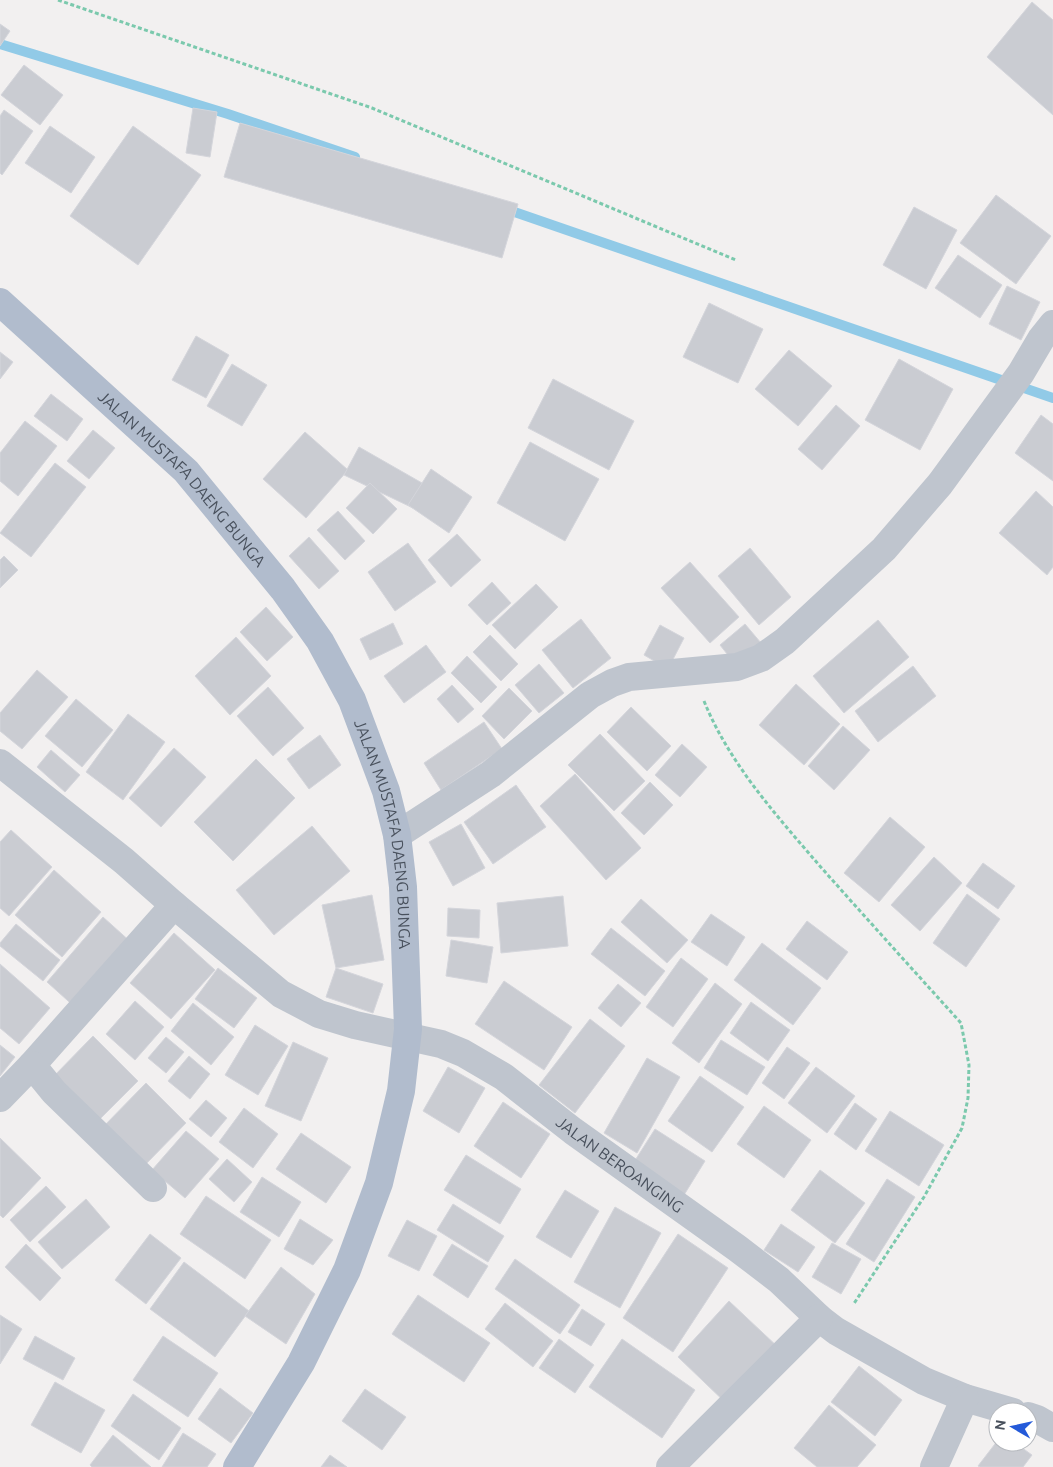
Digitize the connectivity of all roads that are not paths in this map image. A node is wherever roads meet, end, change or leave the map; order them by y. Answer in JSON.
{"nodes":[{"id":1,"x":0,"y":302,"type":"edge"},
{"id":2,"x":1047,"y":332,"type":"edge"},
{"id":3,"x":0,"y":763,"type":"edge"},
{"id":4,"x":397,"y":835,"type":"junction"},
{"id":5,"x":174,"y":905,"type":"junction"},
{"id":6,"x":407,"y":1037,"type":"junction"},
{"id":7,"x":32,"y":1065,"type":"junction"},
{"id":8,"x":0,"y":1098,"type":"edge"},
{"id":9,"x":154,"y":1188,"type":"dead end"},
{"id":10,"x":827,"y":1324,"type":"junction"},
{"id":11,"x":965,"y":1398,"type":"junction"},
{"id":12,"x":988,"y":1404,"type":"edge"},
{"id":13,"x":237,"y":1467,"type":"edge"},
{"id":14,"x":670,"y":1467,"type":"edge"},
{"id":15,"x":934,"y":1467,"type":"edge"}],
"edges":[{"from":1,"to":4,"type":"main road","name":"JALAN MUSTAFA DAENG BUNGA"},
{"from":2,"to":4,"type":"street"},
{"from":3,"to":5,"type":"street","name":"JALAN BEROANGING"},
{"from":4,"to":6,"type":"main road","name":"JALAN MUSTAFA DAENG BUNGA"},
{"from":5,"to":6,"type":"street","name":"JALAN BEROANGING"},
{"from":5,"to":7,"type":"street"},
{"from":6,"to":10,"type":"street","name":"JALAN BEROANGING"},
{"from":6,"to":13,"type":"main road","name":"JALAN MUSTAFA DAENG BUNGA"},
{"from":7,"to":8,"type":"street"},
{"from":7,"to":9,"type":"street"},
{"from":10,"to":11,"type":"street","name":"JALAN BEROANGING"},
{"from":10,"to":14,"type":"street"},
{"from":11,"to":12,"type":"street","name":"JALAN BEROANGING"},
{"from":11,"to":15,"type":"street"}]}
